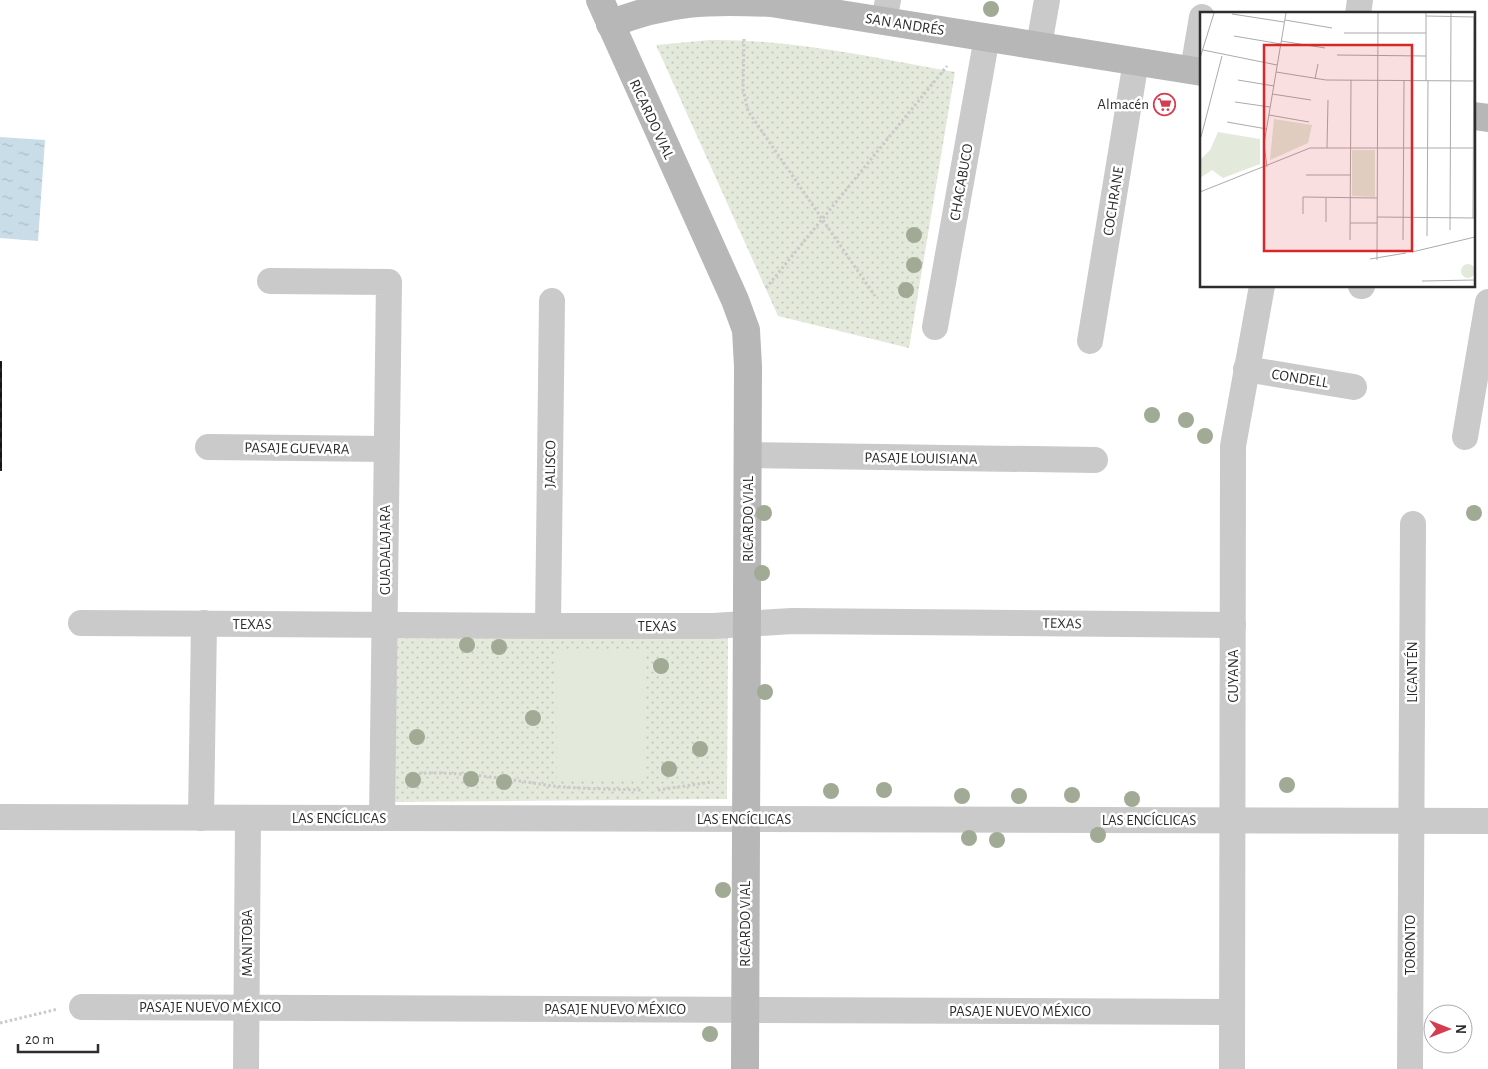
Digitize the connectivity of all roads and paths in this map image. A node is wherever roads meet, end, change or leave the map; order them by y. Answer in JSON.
{"nodes":[{"id":1,"x":1047,"y":0,"type":"edge"},
{"id":2,"x":886,"y":10,"type":"edge"},
{"id":3,"x":605,"y":12,"type":"edge"},
{"id":4,"x":987,"y":37,"type":"junction"},
{"id":5,"x":744,"y":39,"type":"dead end"},
{"id":6,"x":1200,"y":39,"type":"edge"},
{"id":7,"x":1040,"y":45,"type":"junction"},
{"id":8,"x":1136,"y":61,"type":"junction"},
{"id":9,"x":947,"y":66,"type":"dead end"},
{"id":10,"x":1197,"y":71,"type":"edge"},
{"id":11,"x":823,"y":217,"type":"junction"},
{"id":12,"x":270,"y":281,"type":"dead end"},
{"id":13,"x":766,"y":288,"type":"dead end"},
{"id":14,"x":1262,"y":288,"type":"edge"},
{"id":15,"x":875,"y":296,"type":"dead end"},
{"id":16,"x":552,"y":301,"type":"dead end"},
{"id":17,"x":1488,"y":302,"type":"edge"},
{"id":18,"x":935,"y":327,"type":"dead end"},
{"id":19,"x":1090,"y":341,"type":"dead end"},
{"id":20,"x":1246,"y":370,"type":"junction"},
{"id":21,"x":1354,"y":387,"type":"dead end"},
{"id":22,"x":1465,"y":437,"type":"dead end"},
{"id":23,"x":208,"y":447,"type":"dead end"},
{"id":24,"x":386,"y":449,"type":"junction"},
{"id":25,"x":748,"y":456,"type":"junction"},
{"id":26,"x":1095,"y":460,"type":"dead end"},
{"id":27,"x":1413,"y":524,"type":"dead end"},
{"id":28,"x":81,"y":623,"type":"dead end"},
{"id":29,"x":204,"y":624,"type":"junction"},
{"id":30,"x":747,"y":624,"type":"junction"},
{"id":31,"x":385,"y":625,"type":"junction"},
{"id":32,"x":1233,"y":625,"type":"junction"},
{"id":33,"x":548,"y":626,"type":"junction"},
{"id":34,"x":383,"y":777,"type":"junction"},
{"id":35,"x":711,"y":782,"type":"dead end"},
{"id":36,"x":643,"y":790,"type":"dead end"},
{"id":37,"x":653,"y":790,"type":"dead end"},
{"id":38,"x":0,"y":817,"type":"edge"},
{"id":39,"x":201,"y":818,"type":"junction"},
{"id":40,"x":248,"y":818,"type":"junction"},
{"id":41,"x":382,"y":818,"type":"junction"},
{"id":42,"x":746,"y":819,"type":"junction"},
{"id":43,"x":1232,"y":820,"type":"junction"},
{"id":44,"x":1410,"y":821,"type":"junction"},
{"id":45,"x":1488,"y":821,"type":"edge"},
{"id":46,"x":82,"y":1007,"type":"joint"},
{"id":47,"x":246,"y":1008,"type":"junction"},
{"id":48,"x":745,"y":1010,"type":"junction"},
{"id":49,"x":1232,"y":1012,"type":"junction"},
{"id":50,"x":0,"y":1023,"type":"edge"},
{"id":51,"x":246,"y":1069,"type":"edge"},
{"id":52,"x":744,"y":1069,"type":"edge"},
{"id":53,"x":1232,"y":1069,"type":"edge"},
{"id":54,"x":1410,"y":1069,"type":"edge"}],
"edges":[{"from":1,"to":7,"type":"street"},
{"from":2,"to":3,"type":"street","name":"SAN ANDRÉS"},
{"from":2,"to":4,"type":"street","name":"SAN ANDRÉS"},
{"from":3,"to":25,"type":"street","name":"RICARDO VIAL"},
{"from":4,"to":7,"type":"street","name":"SAN ANDRÉS"},
{"from":4,"to":18,"type":"street","name":"CHACABUCO"},
{"from":5,"to":11,"type":"path"},
{"from":6,"to":10,"type":"street"},
{"from":7,"to":8,"type":"street","name":"SAN ANDRÉS"},
{"from":8,"to":10,"type":"street","name":"SAN ANDRÉS"},
{"from":8,"to":19,"type":"street","name":"COCHRANE"},
{"from":9,"to":11,"type":"path"},
{"from":11,"to":13,"type":"path"},
{"from":11,"to":15,"type":"path"},
{"from":12,"to":24,"type":"street","name":"GUADALAJARA"},
{"from":14,"to":20,"type":"street","name":"GUYANA"},
{"from":16,"to":33,"type":"street","name":"JALISCO"},
{"from":17,"to":22,"type":"street"},
{"from":20,"to":21,"type":"street","name":"CONDELL"},
{"from":20,"to":32,"type":"street","name":"GUYANA"},
{"from":23,"to":24,"type":"street","name":"PASAJE GUEVARA"},
{"from":24,"to":31,"type":"street","name":"GUADALAJARA"},
{"from":25,"to":26,"type":"street","name":"PASAJE LOUISIANA"},
{"from":25,"to":30,"type":"street","name":"RICARDO VIAL"},
{"from":27,"to":44,"type":"street","name":"LICANTÉN"},
{"from":28,"to":29,"type":"street","name":"TEXAS"},
{"from":29,"to":31,"type":"street","name":"TEXAS"},
{"from":29,"to":39,"type":"street"},
{"from":30,"to":32,"type":"street","name":"TEXAS"},
{"from":30,"to":33,"type":"street","name":"TEXAS"},
{"from":30,"to":42,"type":"street","name":"RICARDO VIAL"},
{"from":31,"to":33,"type":"street","name":"TEXAS"},
{"from":31,"to":34,"type":"street","name":"GUADALAJARA"},
{"from":32,"to":43,"type":"street","name":"GUYANA"},
{"from":34,"to":36,"type":"path"},
{"from":34,"to":41,"type":"street","name":"GUADALAJARA"},
{"from":35,"to":37,"type":"path"},
{"from":38,"to":39,"type":"street","name":"LAS ENCÍCLICAS"},
{"from":39,"to":40,"type":"street","name":"LAS ENCÍCLICAS"},
{"from":40,"to":41,"type":"street","name":"LAS ENCÍCLICAS"},
{"from":40,"to":47,"type":"street","name":"MANITOBA"},
{"from":41,"to":42,"type":"street","name":"LAS ENCÍCLICAS"},
{"from":42,"to":43,"type":"street","name":"LAS ENCÍCLICAS"},
{"from":42,"to":48,"type":"street","name":"RICARDO VIAL"},
{"from":43,"to":44,"type":"street","name":"LAS ENCÍCLICAS"},
{"from":43,"to":49,"type":"street","name":"GUYANA"},
{"from":44,"to":45,"type":"street","name":"LAS ENCÍCLICAS"},
{"from":44,"to":54,"type":"street","name":"TORONTO"},
{"from":46,"to":47,"type":"street","name":"PASAJE NUEVO MÉXICO"},
{"from":46,"to":50,"type":"path"},
{"from":47,"to":48,"type":"street","name":"PASAJE NUEVO MÉXICO"},
{"from":47,"to":51,"type":"street","name":"MANITOBA"},
{"from":48,"to":49,"type":"street","name":"PASAJE NUEVO MÉXICO"},
{"from":48,"to":52,"type":"street","name":"RICARDO VIAL"},
{"from":49,"to":53,"type":"street","name":"GUYANA"}]}
